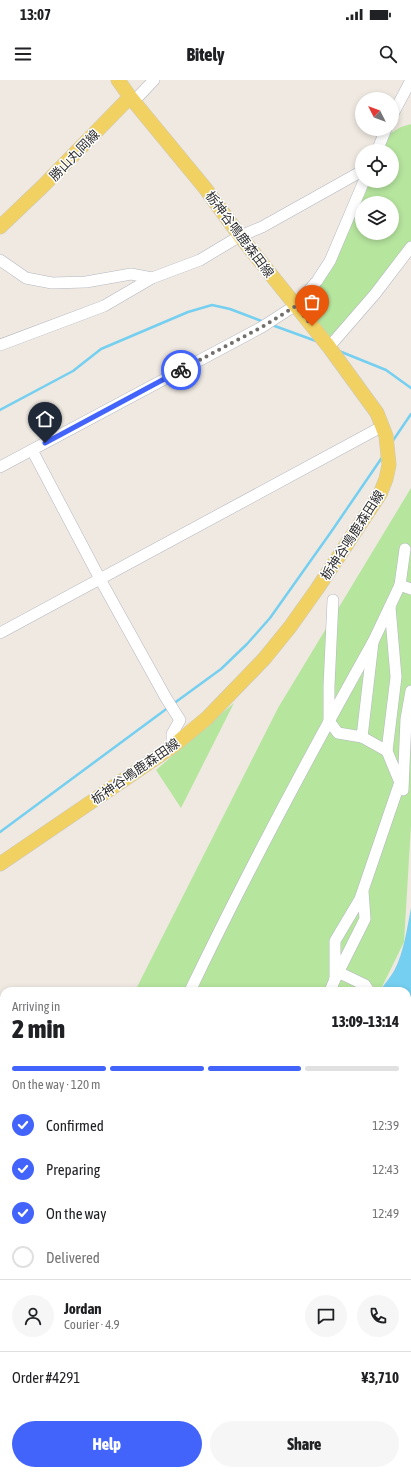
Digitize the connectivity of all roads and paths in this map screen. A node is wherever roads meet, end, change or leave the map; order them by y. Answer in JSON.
{"nodes":[{"id":1,"x":118,"y":80,"type":"edge"},
{"id":2,"x":154,"y":80,"type":"edge"},
{"id":3,"x":407,"y":82,"type":"edge"},
{"id":4,"x":132,"y":99,"type":"junction"},
{"id":5,"x":399,"y":100,"type":"edge"},
{"id":6,"x":355,"y":175,"type":"edge"},
{"id":7,"x":361,"y":188,"type":"edge"},
{"id":8,"x":0,"y":227,"type":"edge"},
{"id":9,"x":240,"y":236,"type":"junction"},
{"id":10,"x":411,"y":247,"type":"edge"},
{"id":11,"x":0,"y":260,"type":"edge"},
{"id":12,"x":152,"y":278,"type":"junction"},
{"id":13,"x":296,"y":306,"type":"junction"},
{"id":14,"x":0,"y":346,"type":"edge"},
{"id":15,"x":329,"y":347,"type":"junction"},
{"id":16,"x":385,"y":431,"type":"junction"},
{"id":17,"x":32,"y":450,"type":"junction"},
{"id":18,"x":0,"y":467,"type":"edge"},
{"id":19,"x":405,"y":549,"type":"dead end"},
{"id":20,"x":100,"y":579,"type":"junction"},
{"id":21,"x":400,"y":585,"type":"junction"},
{"id":22,"x":411,"y":589,"type":"edge"},
{"id":23,"x":333,"y":600,"type":"dead end"},
{"id":24,"x":390,"y":606,"type":"junction"},
{"id":25,"x":0,"y":633,"type":"edge"},
{"id":26,"x":373,"y":642,"type":"junction"},
{"id":27,"x":411,"y":691,"type":"edge"},
{"id":28,"x":329,"y":721,"type":"junction"},
{"id":29,"x":362,"y":737,"type":"junction"},
{"id":30,"x":172,"y":746,"type":"junction"},
{"id":31,"x":387,"y":751,"type":"junction"},
{"id":32,"x":400,"y":782,"type":"junction"},
{"id":33,"x":0,"y":864,"type":"edge"},
{"id":34,"x":362,"y":891,"type":"junction"},
{"id":35,"x":337,"y":975,"type":"junction"},
{"id":36,"x":192,"y":987,"type":"edge"},
{"id":37,"x":332,"y":987,"type":"edge"},
{"id":38,"x":367,"y":987,"type":"edge"}],
"edges":[{"from":1,"to":4,"type":"main road"},
{"from":2,"to":4,"type":"street"},
{"from":3,"to":5,"type":"street"},
{"from":4,"to":8,"type":"main road","name":"勝山丸岡線"},
{"from":4,"to":9,"type":"main road","name":"栃神谷鳴鹿森田線"},
{"from":6,"to":9,"type":"street"},
{"from":7,"to":13,"type":"street"},
{"from":9,"to":12,"type":"street"},
{"from":9,"to":13,"type":"main road","name":"栃神谷鳴鹿森田線"},
{"from":10,"to":15,"type":"street"},
{"from":11,"to":12,"type":"street"},
{"from":12,"to":14,"type":"street"},
{"from":13,"to":15,"type":"main road","name":"栃神谷鳴鹿森田線"},
{"from":13,"to":17,"type":"street"},
{"from":15,"to":16,"type":"main road","name":"栃神谷鳴鹿森田線"},
{"from":16,"to":20,"type":"street"},
{"from":16,"to":30,"type":"main road","name":"栃神谷鳴鹿森田線"},
{"from":17,"to":18,"type":"street"},
{"from":17,"to":20,"type":"street"},
{"from":19,"to":21,"type":"street"},
{"from":20,"to":25,"type":"street"},
{"from":20,"to":30,"type":"street"},
{"from":21,"to":22,"type":"street"},
{"from":21,"to":24,"type":"street"},
{"from":23,"to":28,"type":"street"},
{"from":24,"to":26,"type":"street"},
{"from":24,"to":31,"type":"street"},
{"from":26,"to":28,"type":"street"},
{"from":26,"to":29,"type":"street"},
{"from":27,"to":32,"type":"street"},
{"from":28,"to":29,"type":"street"},
{"from":28,"to":36,"type":"street"},
{"from":29,"to":31,"type":"street"},
{"from":30,"to":33,"type":"main road","name":"栃神谷鳴鹿森田線"},
{"from":31,"to":32,"type":"street"},
{"from":32,"to":34,"type":"street"},
{"from":34,"to":35,"type":"street"},
{"from":34,"to":35,"type":"street"},
{"from":35,"to":37,"type":"street"},
{"from":35,"to":38,"type":"street"}]}
